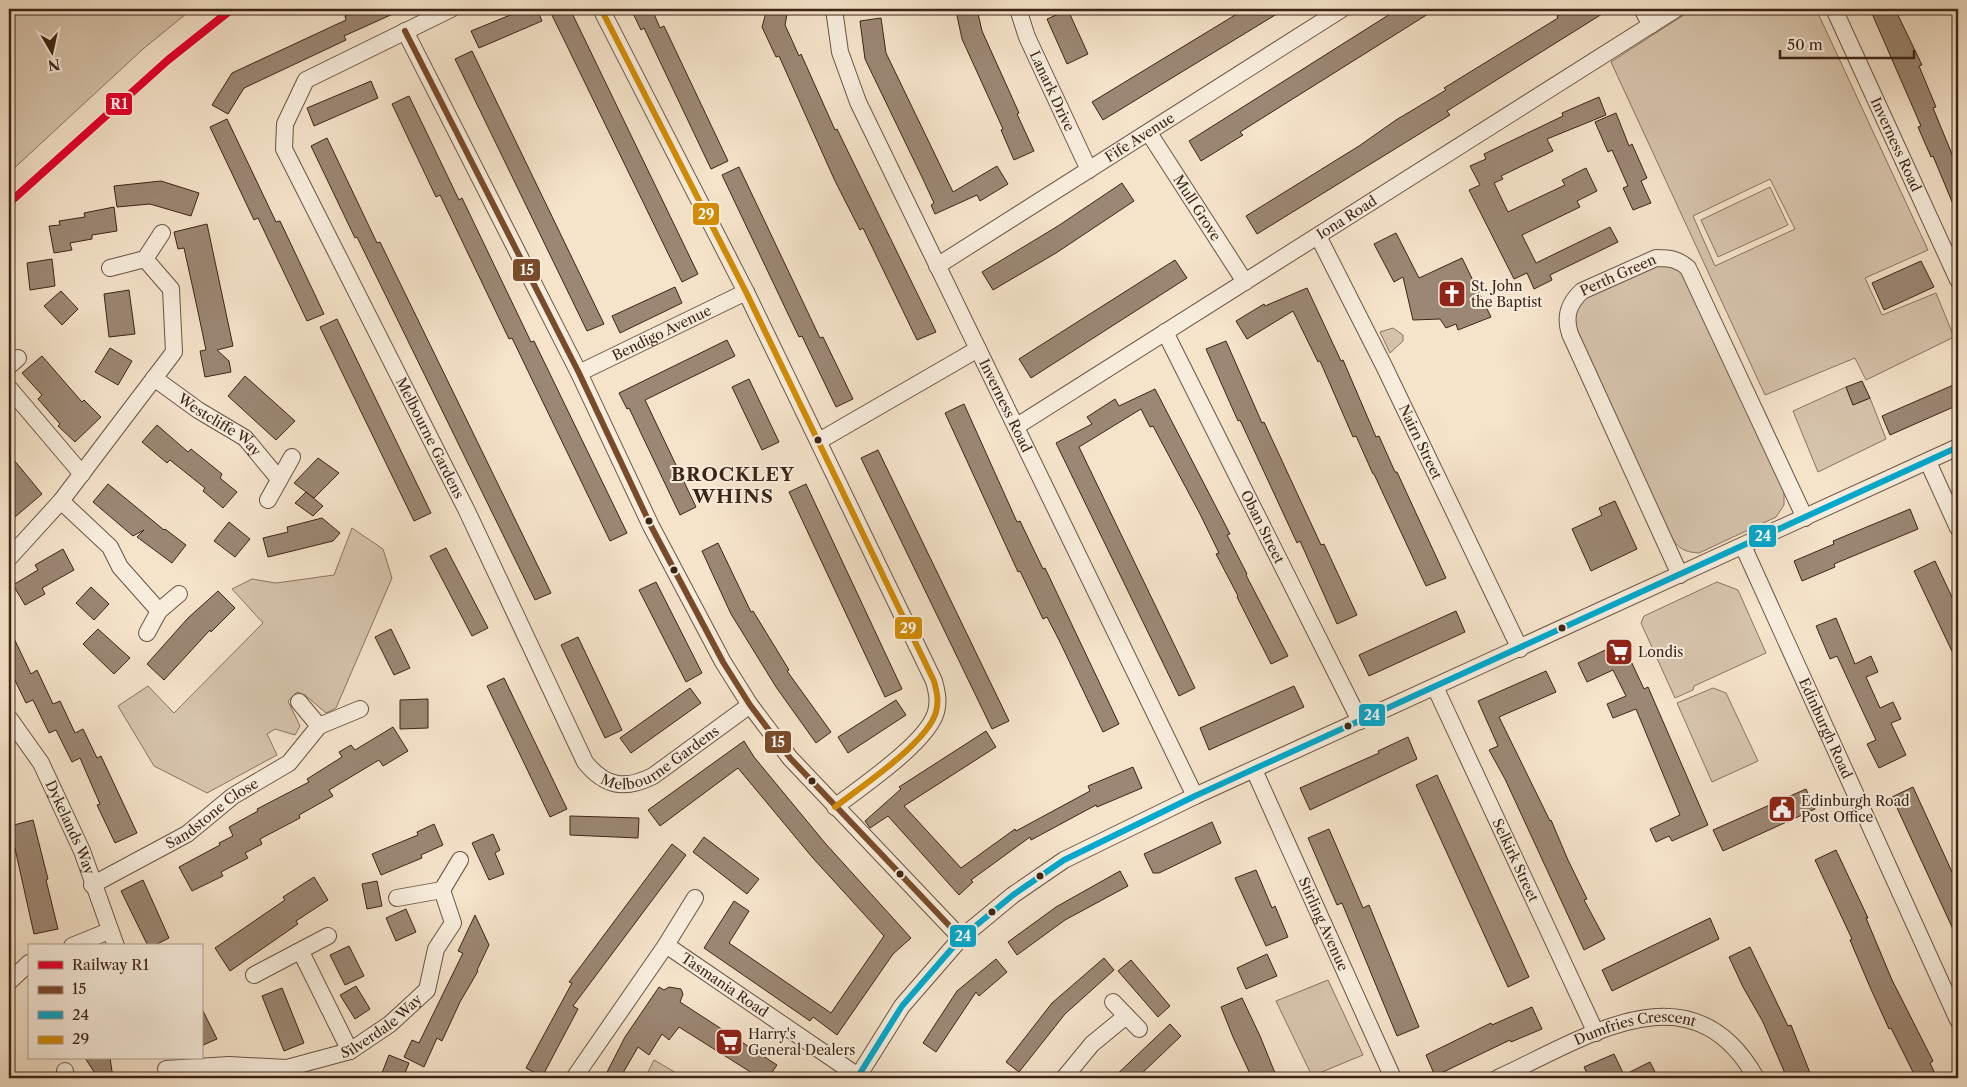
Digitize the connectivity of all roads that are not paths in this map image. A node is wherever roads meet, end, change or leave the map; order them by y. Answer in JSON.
{"nodes":[{"id":1,"x":451,"y":9,"type":"edge"},
{"id":2,"x":600,"y":9,"type":"edge"},
{"id":3,"x":834,"y":9,"type":"edge"},
{"id":4,"x":1018,"y":9,"type":"edge"},
{"id":5,"x":1342,"y":9,"type":"edge"},
{"id":6,"x":1642,"y":9,"type":"edge"},
{"id":7,"x":1676,"y":9,"type":"edge"},
{"id":8,"x":1834,"y":9,"type":"edge"},
{"id":9,"x":1652,"y":25,"type":"junction"},
{"id":10,"x":405,"y":31,"type":"junction"},
{"id":11,"x":1148,"y":133,"type":"junction"},
{"id":12,"x":1089,"y":170,"type":"junction"},
{"id":13,"x":162,"y":233,"type":"dead end"},
{"id":14,"x":1318,"y":236,"type":"junction"},
{"id":15,"x":145,"y":259,"type":"junction"},
{"id":16,"x":937,"y":266,"type":"junction"},
{"id":17,"x":110,"y":268,"type":"dead end"},
{"id":18,"x":1958,"y":280,"type":"edge"},
{"id":19,"x":1245,"y":282,"type":"junction"},
{"id":20,"x":746,"y":292,"type":"junction"},
{"id":21,"x":1165,"y":332,"type":"junction"},
{"id":22,"x":978,"y":349,"type":"junction"},
{"id":23,"x":579,"y":373,"type":"junction"},
{"id":24,"x":154,"y":378,"type":"junction"},
{"id":25,"x":9,"y":388,"type":"edge"},
{"id":26,"x":1017,"y":426,"type":"junction"},
{"id":27,"x":819,"y":441,"type":"junction"},
{"id":28,"x":1958,"y":447,"type":"edge"},
{"id":29,"x":292,"y":457,"type":"dead end"},
{"id":30,"x":1928,"y":462,"type":"junction"},
{"id":31,"x":82,"y":474,"type":"junction"},
{"id":32,"x":279,"y":479,"type":"junction"},
{"id":33,"x":268,"y":500,"type":"dead end"},
{"id":34,"x":61,"y":501,"type":"junction"},
{"id":35,"x":1805,"y":518,"type":"junction"},
{"id":36,"x":1958,"y":528,"type":"edge"},
{"id":37,"x":1743,"y":546,"type":"junction"},
{"id":38,"x":9,"y":558,"type":"edge"},
{"id":39,"x":1680,"y":575,"type":"junction"},
{"id":40,"x":179,"y":594,"type":"dead end"},
{"id":41,"x":159,"y":610,"type":"junction"},
{"id":42,"x":147,"y":633,"type":"dead end"},
{"id":43,"x":1520,"y":648,"type":"junction"},
{"id":44,"x":1435,"y":687,"type":"junction"},
{"id":45,"x":299,"y":702,"type":"dead end"},
{"id":46,"x":750,"y":705,"type":"junction"},
{"id":47,"x":360,"y":709,"type":"dead end"},
{"id":48,"x":9,"y":718,"type":"edge"},
{"id":49,"x":1360,"y":721,"type":"junction"},
{"id":50,"x":319,"y":726,"type":"junction"},
{"id":51,"x":1254,"y":770,"type":"junction"},
{"id":52,"x":1195,"y":796,"type":"junction"},
{"id":53,"x":835,"y":807,"type":"junction"},
{"id":54,"x":460,"y":860,"type":"dead end"},
{"id":55,"x":92,"y":885,"type":"junction"},
{"id":56,"x":442,"y":890,"type":"junction"},
{"id":57,"x":397,"y":898,"type":"dead end"},
{"id":58,"x":694,"y":898,"type":"dead end"},
{"id":59,"x":328,"y":936,"type":"dead end"},
{"id":60,"x":961,"y":938,"type":"junction"},
{"id":61,"x":112,"y":939,"type":"edge"},
{"id":62,"x":83,"y":944,"type":"edge"},
{"id":63,"x":666,"y":945,"type":"junction"},
{"id":64,"x":301,"y":952,"type":"junction"},
{"id":65,"x":28,"y":963,"type":"edge"},
{"id":66,"x":254,"y":975,"type":"dead end"},
{"id":67,"x":9,"y":982,"type":"edge"},
{"id":68,"x":1112,"y":1002,"type":"dead end"},
{"id":69,"x":1126,"y":1016,"type":"junction"},
{"id":70,"x":1958,"y":1020,"type":"edge"},
{"id":71,"x":1139,"y":1029,"type":"dead end"},
{"id":72,"x":1596,"y":1033,"type":"junction"},
{"id":73,"x":350,"y":1052,"type":"junction"},
{"id":74,"x":164,"y":1068,"type":"edge"},
{"id":75,"x":266,"y":1073,"type":"edge"},
{"id":76,"x":858,"y":1077,"type":"edge"},
{"id":77,"x":574,"y":1078,"type":"edge"},
{"id":78,"x":1064,"y":1078,"type":"edge"},
{"id":79,"x":1393,"y":1078,"type":"edge"},
{"id":80,"x":1498,"y":1078,"type":"edge"},
{"id":81,"x":1756,"y":1078,"type":"edge"}],
"edges":[{"from":1,"to":10,"type":"street","name":"Melbourne Gardens"},
{"from":2,"to":20,"type":"street"},
{"from":3,"to":16,"type":"street","name":"Inverness Road"},
{"from":4,"to":12,"type":"street","name":"Lanark Drive"},
{"from":5,"to":11,"type":"street","name":"Fife Avenue"},
{"from":6,"to":9,"type":"street"},
{"from":7,"to":9,"type":"street","name":"Iona Road"},
{"from":8,"to":18,"type":"street","name":"Inverness Road"},
{"from":9,"to":14,"type":"street","name":"Iona Road"},
{"from":10,"to":23,"type":"street"},
{"from":10,"to":46,"type":"street","name":"Melbourne Gardens"},
{"from":11,"to":12,"type":"street","name":"Fife Avenue"},
{"from":11,"to":19,"type":"street","name":"Mull Grove"},
{"from":12,"to":16,"type":"street","name":"Fife Avenue"},
{"from":13,"to":15,"type":"street"},
{"from":14,"to":19,"type":"street","name":"Iona Road"},
{"from":14,"to":43,"type":"street","name":"Nairn Street"},
{"from":15,"to":17,"type":"street"},
{"from":15,"to":24,"type":"street"},
{"from":16,"to":22,"type":"street","name":"Inverness Road"},
{"from":19,"to":21,"type":"street","name":"Iona Road"},
{"from":20,"to":23,"type":"street","name":"Bendigo Avenue"},
{"from":20,"to":27,"type":"street"},
{"from":21,"to":26,"type":"street","name":"Iona Road"},
{"from":21,"to":49,"type":"street","name":"Oban Street"},
{"from":22,"to":26,"type":"street","name":"Inverness Road"},
{"from":22,"to":27,"type":"street"},
{"from":23,"to":46,"type":"street"},
{"from":24,"to":31,"type":"street"},
{"from":24,"to":32,"type":"street","name":"Westcliffe Way"},
{"from":25,"to":31,"type":"street"},
{"from":26,"to":52,"type":"street","name":"Inverness Road"},
{"from":27,"to":53,"type":"street"},
{"from":28,"to":30,"type":"street"},
{"from":29,"to":32,"type":"street"},
{"from":30,"to":35,"type":"street"},
{"from":30,"to":36,"type":"street"},
{"from":31,"to":34,"type":"street"},
{"from":32,"to":33,"type":"street"},
{"from":34,"to":38,"type":"street"},
{"from":34,"to":41,"type":"street"},
{"from":35,"to":37,"type":"street"},
{"from":35,"to":39,"type":"street","name":"Perth Green"},
{"from":37,"to":39,"type":"street"},
{"from":37,"to":70,"type":"street","name":"Edinburgh Road"},
{"from":39,"to":43,"type":"street"},
{"from":40,"to":41,"type":"street"},
{"from":41,"to":42,"type":"street"},
{"from":43,"to":44,"type":"street"},
{"from":44,"to":49,"type":"street"},
{"from":44,"to":72,"type":"street","name":"Selkirk Street"},
{"from":45,"to":50,"type":"street"},
{"from":46,"to":53,"type":"street"},
{"from":47,"to":50,"type":"street","name":"Sandstone Close"},
{"from":48,"to":55,"type":"street","name":"Dykelands Way"},
{"from":49,"to":51,"type":"street"},
{"from":50,"to":55,"type":"street","name":"Sandstone Close"},
{"from":51,"to":52,"type":"street"},
{"from":51,"to":79,"type":"street","name":"Stirling Avenue"},
{"from":52,"to":60,"type":"street"},
{"from":53,"to":60,"type":"street"},
{"from":54,"to":56,"type":"street"},
{"from":55,"to":61,"type":"street","name":"Dykelands Way"},
{"from":56,"to":57,"type":"street"},
{"from":56,"to":73,"type":"street","name":"Silverdale Way"},
{"from":58,"to":63,"type":"street","name":"Tasmania Road"},
{"from":59,"to":64,"type":"street"},
{"from":60,"to":76,"type":"street"},
{"from":61,"to":62,"type":"street"},
{"from":63,"to":76,"type":"street","name":"Tasmania Road"},
{"from":63,"to":77,"type":"street","name":"Tasmania Road"},
{"from":64,"to":66,"type":"street"},
{"from":64,"to":73,"type":"street"},
{"from":65,"to":67,"type":"street"},
{"from":68,"to":69,"type":"street"},
{"from":69,"to":71,"type":"street"},
{"from":69,"to":78,"type":"street"},
{"from":72,"to":80,"type":"street","name":"Dumfries Crescent"},
{"from":72,"to":81,"type":"street","name":"Dumfries Crescent"},
{"from":73,"to":75,"type":"street","name":"Silverdale Way"},
{"from":74,"to":75,"type":"street","name":"Silverdale Way"}]}
